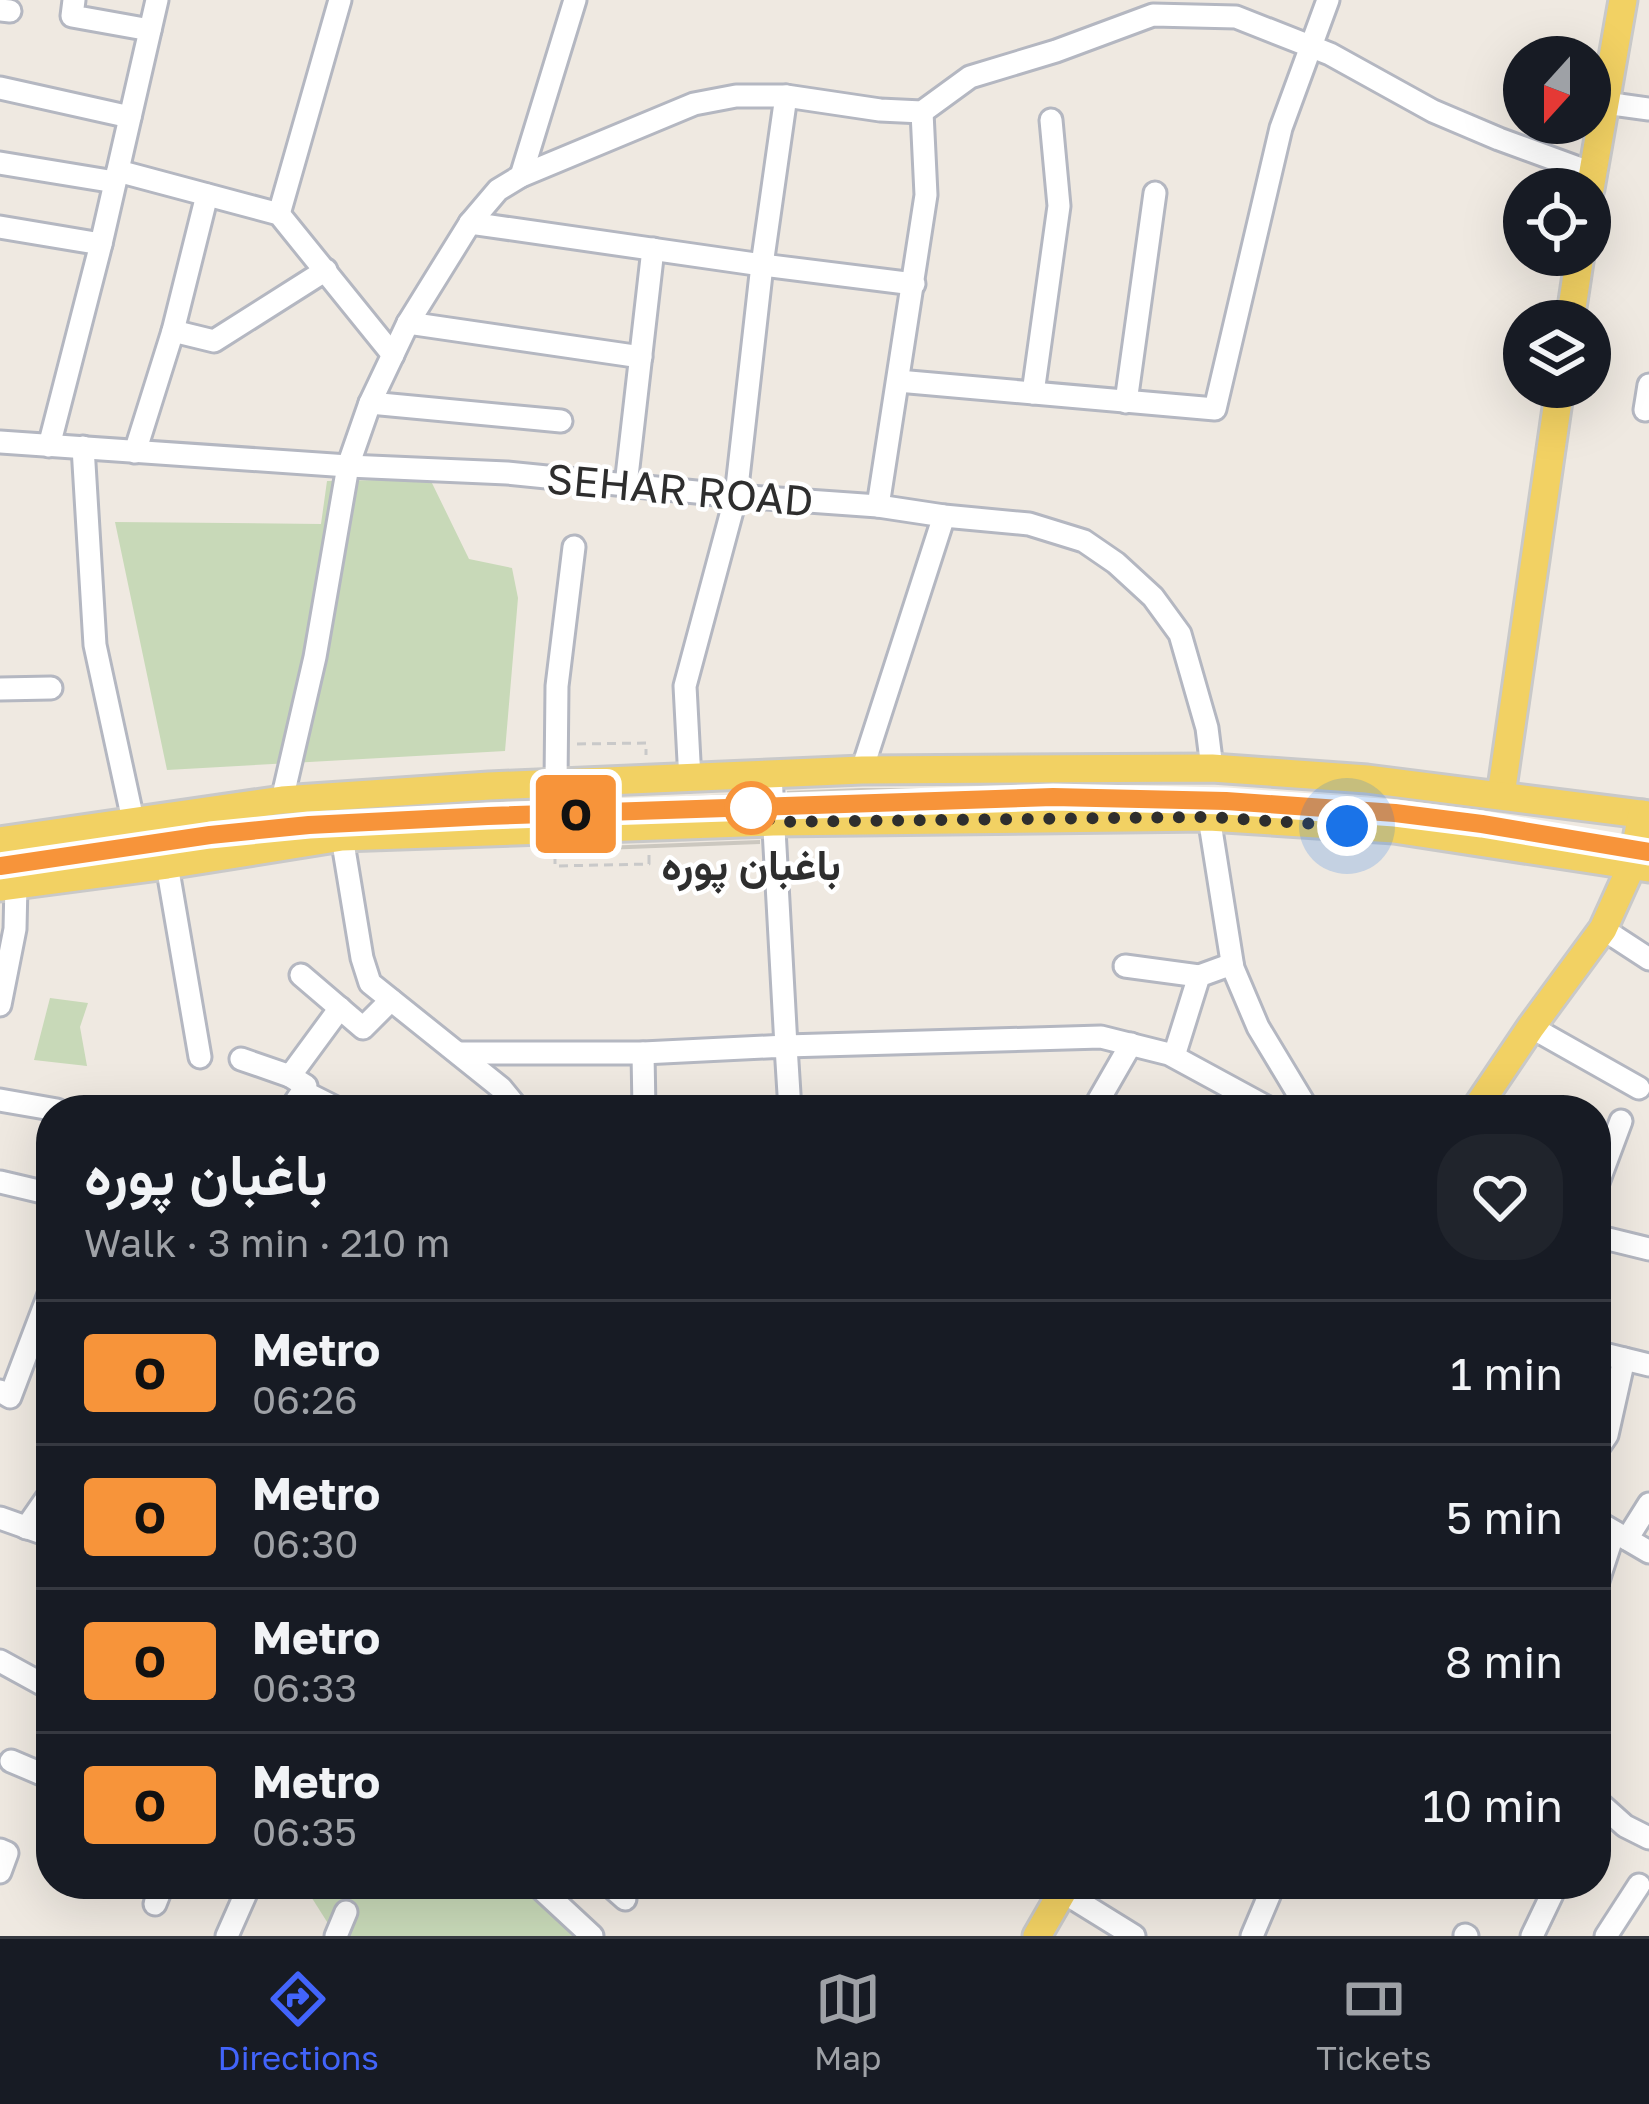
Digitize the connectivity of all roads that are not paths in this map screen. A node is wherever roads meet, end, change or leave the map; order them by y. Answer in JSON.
{"nodes":[{"id":1,"x":74,"y":0,"type":"edge"},
{"id":2,"x":157,"y":0,"type":"edge"},
{"id":3,"x":340,"y":0,"type":"edge"},
{"id":4,"x":575,"y":0,"type":"edge"},
{"id":5,"x":1328,"y":0,"type":"edge"},
{"id":6,"x":1623,"y":0,"type":"edge"},
{"id":7,"x":150,"y":30,"type":"junction"},
{"id":8,"x":1311,"y":46,"type":"junction"},
{"id":9,"x":1611,"y":69,"type":"edge"},
{"id":10,"x":0,"y":88,"type":"edge"},
{"id":11,"x":786,"y":96,"type":"junction"},
{"id":12,"x":1611,"y":104,"type":"edge"},
{"id":13,"x":1649,"y":109,"type":"edge"},
{"id":14,"x":922,"y":112,"type":"junction"},
{"id":15,"x":130,"y":117,"type":"junction"},
{"id":16,"x":1051,"y":119,"type":"dead end"},
{"id":17,"x":0,"y":164,"type":"edge"},
{"id":18,"x":1563,"y":168,"type":"edge"},
{"id":19,"x":521,"y":176,"type":"junction"},
{"id":20,"x":117,"y":177,"type":"junction"},
{"id":21,"x":1155,"y":194,"type":"dead end"},
{"id":22,"x":207,"y":195,"type":"junction"},
{"id":23,"x":278,"y":214,"type":"junction"},
{"id":24,"x":470,"y":223,"type":"junction"},
{"id":25,"x":0,"y":227,"type":"edge"},
{"id":26,"x":101,"y":244,"type":"junction"},
{"id":27,"x":653,"y":249,"type":"junction"},
{"id":28,"x":762,"y":265,"type":"junction"},
{"id":29,"x":326,"y":269,"type":"junction"},
{"id":30,"x":914,"y":284,"type":"junction"},
{"id":31,"x":407,"y":323,"type":"junction"},
{"id":32,"x":172,"y":331,"type":"junction"},
{"id":33,"x":393,"y":355,"type":"junction"},
{"id":34,"x":641,"y":357,"type":"junction"},
{"id":35,"x":898,"y":381,"type":"junction"},
{"id":36,"x":1649,"y":385,"type":"edge"},
{"id":37,"x":1033,"y":393,"type":"junction"},
{"id":38,"x":1126,"y":401,"type":"junction"},
{"id":39,"x":370,"y":404,"type":"junction"},
{"id":40,"x":1557,"y":408,"type":"edge"},
{"id":41,"x":1645,"y":410,"type":"dead end"},
{"id":42,"x":561,"y":422,"type":"dead end"},
{"id":43,"x":0,"y":442,"type":"edge"},
{"id":44,"x":49,"y":446,"type":"junction"},
{"id":45,"x":83,"y":447,"type":"junction"},
{"id":46,"x":135,"y":452,"type":"junction"},
{"id":47,"x":348,"y":466,"type":"junction"},
{"id":48,"x":626,"y":484,"type":"junction"},
{"id":49,"x":736,"y":496,"type":"junction"},
{"id":50,"x":878,"y":506,"type":"junction"},
{"id":51,"x":944,"y":516,"type":"junction"},
{"id":52,"x":574,"y":547,"type":"dead end"},
{"id":53,"x":51,"y":688,"type":"dead end"},
{"id":54,"x":0,"y":689,"type":"edge"},
{"id":55,"x":1212,"y":768,"type":"junction"},
{"id":56,"x":862,"y":770,"type":"junction"},
{"id":57,"x":771,"y":775,"type":"junction"},
{"id":58,"x":690,"y":780,"type":"junction"},
{"id":59,"x":556,"y":783,"type":"junction"},
{"id":60,"x":1501,"y":795,"type":"junction"},
{"id":61,"x":282,"y":800,"type":"junction"},
{"id":62,"x":1646,"y":815,"type":"edge"},
{"id":63,"x":1209,"y":817,"type":"junction"},
{"id":64,"x":134,"y":820,"type":"junction"},
{"id":65,"x":773,"y":822,"type":"junction"},
{"id":66,"x":342,"y":837,"type":"junction"},
{"id":67,"x":0,"y":841,"type":"edge"},
{"id":68,"x":167,"y":865,"type":"junction"},
{"id":69,"x":1641,"y":867,"type":"edge"},
{"id":70,"x":8,"y":886,"type":"edge"},
{"id":71,"x":1603,"y":929,"type":"junction"},
{"id":72,"x":1649,"y":959,"type":"edge"},
{"id":73,"x":1232,"y":964,"type":"junction"},
{"id":74,"x":1125,"y":965,"type":"dead end"},
{"id":75,"x":301,"y":975,"type":"dead end"},
{"id":76,"x":1199,"y":976,"type":"junction"},
{"id":77,"x":391,"y":1000,"type":"junction"},
{"id":78,"x":0,"y":1006,"type":"edge"},
{"id":79,"x":340,"y":1008,"type":"junction"},
{"id":80,"x":1531,"y":1027,"type":"junction"},
{"id":81,"x":1131,"y":1044,"type":"junction"},
{"id":82,"x":786,"y":1046,"type":"junction"},
{"id":83,"x":459,"y":1053,"type":"junction"},
{"id":84,"x":643,"y":1053,"type":"junction"},
{"id":85,"x":1174,"y":1056,"type":"junction"},
{"id":86,"x":200,"y":1057,"type":"dead end"},
{"id":87,"x":241,"y":1059,"type":"dead end"},
{"id":88,"x":1639,"y":1088,"type":"dead end"},
{"id":89,"x":294,"y":1092,"type":"edge"},
{"id":90,"x":506,"y":1095,"type":"edge"},
{"id":91,"x":644,"y":1095,"type":"edge"},
{"id":92,"x":789,"y":1095,"type":"edge"},
{"id":93,"x":1102,"y":1095,"type":"edge"},
{"id":94,"x":1234,"y":1095,"type":"edge"},
{"id":95,"x":1299,"y":1095,"type":"edge"},
{"id":96,"x":1485,"y":1095,"type":"edge"},
{"id":97,"x":0,"y":1100,"type":"edge"},
{"id":98,"x":36,"y":1106,"type":"edge"},
{"id":99,"x":1621,"y":1121,"type":"dead end"},
{"id":100,"x":1611,"y":1148,"type":"edge"},
{"id":101,"x":0,"y":1182,"type":"edge"},
{"id":102,"x":36,"y":1191,"type":"edge"},
{"id":103,"x":1611,"y":1240,"type":"edge"},
{"id":104,"x":1649,"y":1249,"type":"edge"},
{"id":105,"x":36,"y":1328,"type":"edge"},
{"id":106,"x":1611,"y":1356,"type":"edge"},
{"id":107,"x":1624,"y":1359,"type":"junction"},
{"id":108,"x":1649,"y":1365,"type":"edge"},
{"id":109,"x":0,"y":1391,"type":"edge"},
{"id":110,"x":1611,"y":1417,"type":"edge"},
{"id":111,"x":1649,"y":1504,"type":"edge"},
{"id":112,"x":36,"y":1514,"type":"edge"},
{"id":113,"x":0,"y":1518,"type":"edge"},
{"id":114,"x":26,"y":1528,"type":"junction"},
{"id":115,"x":36,"y":1531,"type":"edge"},
{"id":116,"x":1612,"y":1531,"type":"edge"},
{"id":117,"x":1649,"y":1552,"type":"edge"},
{"id":118,"x":0,"y":1661,"type":"edge"},
{"id":119,"x":36,"y":1681,"type":"edge"},
{"id":120,"x":11,"y":1761,"type":"dead end"},
{"id":121,"x":36,"y":1772,"type":"edge"},
{"id":122,"x":1611,"y":1814,"type":"edge"},
{"id":123,"x":1647,"y":1834,"type":"edge"},
{"id":124,"x":0,"y":1850,"type":"edge"},
{"id":125,"x":0,"y":1871,"type":"edge"},
{"id":126,"x":1639,"y":1885,"type":"dead end"},
{"id":127,"x":243,"y":1899,"type":"edge"},
{"id":128,"x":552,"y":1899,"type":"edge"},
{"id":129,"x":1059,"y":1899,"type":"edge"},
{"id":130,"x":1081,"y":1899,"type":"edge"},
{"id":131,"x":1268,"y":1899,"type":"edge"},
{"id":132,"x":1550,"y":1899,"type":"edge"},
{"id":133,"x":346,"y":1912,"type":"dead end"},
{"id":134,"x":227,"y":1936,"type":"edge"},
{"id":135,"x":335,"y":1936,"type":"edge"},
{"id":136,"x":592,"y":1936,"type":"edge"},
{"id":137,"x":1037,"y":1936,"type":"edge"},
{"id":138,"x":1133,"y":1936,"type":"edge"},
{"id":139,"x":1252,"y":1936,"type":"edge"},
{"id":140,"x":1532,"y":1936,"type":"edge"},
{"id":141,"x":1606,"y":1936,"type":"edge"}],
"edges":[{"from":1,"to":7,"type":"street"},
{"from":2,"to":7,"type":"street"},
{"from":3,"to":23,"type":"street"},
{"from":4,"to":19,"type":"street"},
{"from":5,"to":8,"type":"street"},
{"from":6,"to":9,"type":"main road"},
{"from":7,"to":15,"type":"street"},
{"from":8,"to":14,"type":"street"},
{"from":8,"to":18,"type":"street"},
{"from":8,"to":38,"type":"street"},
{"from":10,"to":15,"type":"street"},
{"from":11,"to":14,"type":"street"},
{"from":11,"to":19,"type":"street"},
{"from":11,"to":28,"type":"street"},
{"from":12,"to":13,"type":"street"},
{"from":14,"to":30,"type":"street"},
{"from":15,"to":20,"type":"street"},
{"from":16,"to":37,"type":"street"},
{"from":17,"to":20,"type":"street"},
{"from":19,"to":24,"type":"street"},
{"from":20,"to":22,"type":"street"},
{"from":20,"to":26,"type":"street"},
{"from":21,"to":38,"type":"street"},
{"from":22,"to":23,"type":"street"},
{"from":22,"to":32,"type":"street"},
{"from":23,"to":29,"type":"street"},
{"from":24,"to":27,"type":"street"},
{"from":24,"to":31,"type":"street"},
{"from":25,"to":26,"type":"street"},
{"from":26,"to":44,"type":"street"},
{"from":27,"to":28,"type":"street"},
{"from":27,"to":34,"type":"street"},
{"from":28,"to":30,"type":"street"},
{"from":28,"to":49,"type":"street"},
{"from":29,"to":32,"type":"street"},
{"from":29,"to":33,"type":"street"},
{"from":30,"to":35,"type":"street"},
{"from":31,"to":33,"type":"street"},
{"from":31,"to":34,"type":"street"},
{"from":32,"to":46,"type":"street"},
{"from":33,"to":39,"type":"street"},
{"from":34,"to":48,"type":"street"},
{"from":35,"to":37,"type":"street"},
{"from":35,"to":50,"type":"street"},
{"from":36,"to":41,"type":"street"},
{"from":37,"to":38,"type":"street"},
{"from":39,"to":42,"type":"street"},
{"from":39,"to":47,"type":"street"},
{"from":40,"to":60,"type":"main road"},
{"from":43,"to":44,"type":"street","name":"SEHAR ROAD"},
{"from":44,"to":45,"type":"street","name":"SEHAR ROAD"},
{"from":45,"to":46,"type":"street","name":"SEHAR ROAD"},
{"from":45,"to":64,"type":"street"},
{"from":46,"to":47,"type":"street","name":"SEHAR ROAD"},
{"from":47,"to":48,"type":"street","name":"SEHAR ROAD"},
{"from":47,"to":61,"type":"street"},
{"from":48,"to":49,"type":"street","name":"SEHAR ROAD"},
{"from":49,"to":50,"type":"street","name":"SEHAR ROAD"},
{"from":49,"to":58,"type":"street"},
{"from":50,"to":51,"type":"street","name":"SEHAR ROAD"},
{"from":51,"to":55,"type":"street","name":"SEHAR ROAD"},
{"from":51,"to":56,"type":"street"},
{"from":52,"to":59,"type":"street"},
{"from":53,"to":54,"type":"street"},
{"from":55,"to":56,"type":"main road"},
{"from":55,"to":60,"type":"main road"},
{"from":56,"to":57,"type":"main road"},
{"from":57,"to":58,"type":"main road"},
{"from":57,"to":65,"type":"street"},
{"from":58,"to":59,"type":"main road"},
{"from":59,"to":61,"type":"main road"},
{"from":60,"to":62,"type":"main road"},
{"from":61,"to":64,"type":"main road"},
{"from":62,"to":69,"type":"main road"},
{"from":63,"to":65,"type":"main road"},
{"from":63,"to":69,"type":"main road"},
{"from":63,"to":73,"type":"street"},
{"from":64,"to":67,"type":"main road"},
{"from":65,"to":66,"type":"main road"},
{"from":65,"to":82,"type":"street"},
{"from":66,"to":68,"type":"main road"},
{"from":66,"to":77,"type":"street"},
{"from":68,"to":70,"type":"main road"},
{"from":68,"to":86,"type":"street"},
{"from":69,"to":71,"type":"main road"},
{"from":70,"to":78,"type":"street"},
{"from":71,"to":72,"type":"street"},
{"from":71,"to":80,"type":"main road"},
{"from":73,"to":76,"type":"street"},
{"from":73,"to":95,"type":"street"},
{"from":74,"to":76,"type":"street"},
{"from":75,"to":79,"type":"street"},
{"from":76,"to":85,"type":"street"},
{"from":77,"to":79,"type":"street"},
{"from":77,"to":83,"type":"street"},
{"from":79,"to":89,"type":"street"},
{"from":80,"to":88,"type":"street"},
{"from":80,"to":96,"type":"main road"},
{"from":81,"to":82,"type":"street"},
{"from":81,"to":85,"type":"street"},
{"from":81,"to":93,"type":"street"},
{"from":82,"to":84,"type":"street"},
{"from":82,"to":92,"type":"street"},
{"from":83,"to":84,"type":"street"},
{"from":83,"to":90,"type":"street"},
{"from":84,"to":91,"type":"street"},
{"from":85,"to":94,"type":"street"},
{"from":87,"to":89,"type":"street"},
{"from":97,"to":98,"type":"street"},
{"from":99,"to":100,"type":"street"},
{"from":101,"to":102,"type":"street"},
{"from":103,"to":104,"type":"street"},
{"from":105,"to":109,"type":"street"},
{"from":106,"to":107,"type":"street"},
{"from":107,"to":108,"type":"street"},
{"from":107,"to":110,"type":"street"},
{"from":111,"to":116,"type":"street"},
{"from":112,"to":114,"type":"street"},
{"from":113,"to":114,"type":"street"},
{"from":114,"to":115,"type":"street"},
{"from":116,"to":117,"type":"street"},
{"from":118,"to":119,"type":"street"},
{"from":120,"to":121,"type":"street"},
{"from":122,"to":123,"type":"street"},
{"from":124,"to":125,"type":"street"},
{"from":126,"to":141,"type":"street"},
{"from":127,"to":134,"type":"street"},
{"from":128,"to":136,"type":"street"},
{"from":129,"to":137,"type":"main road"},
{"from":130,"to":138,"type":"street"},
{"from":131,"to":139,"type":"street"},
{"from":132,"to":140,"type":"street"},
{"from":133,"to":135,"type":"street"}]}
